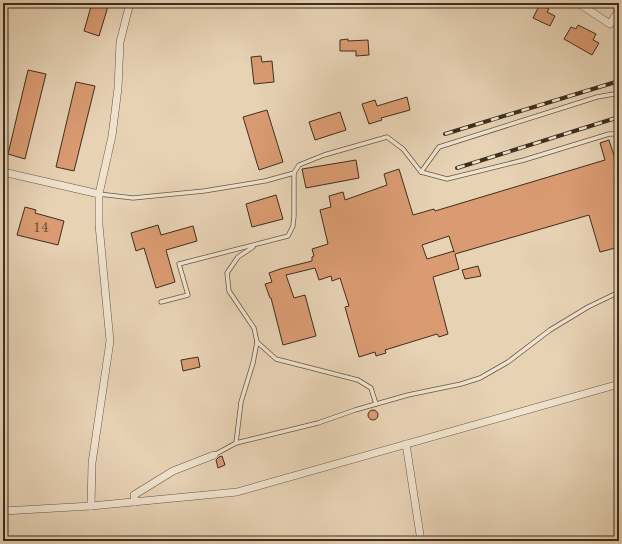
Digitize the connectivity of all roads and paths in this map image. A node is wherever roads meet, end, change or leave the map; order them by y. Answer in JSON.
{"nodes":[{"id":1,"x":130,"y":3,"type":"edge"},
{"id":2,"x":578,"y":3,"type":"edge"},
{"id":3,"x":619,"y":10,"type":"edge"},
{"id":4,"x":619,"y":98,"type":"edge"},
{"id":5,"x":619,"y":134,"type":"edge"},
{"id":6,"x":3,"y":172,"type":"edge"},
{"id":7,"x":421,"y":172,"type":"junction"},
{"id":8,"x":294,"y":173,"type":"junction"},
{"id":9,"x":99,"y":194,"type":"junction"},
{"id":10,"x":256,"y":245,"type":"junction"},
{"id":11,"x":619,"y":292,"type":"edge"},
{"id":12,"x":161,"y":302,"type":"dead end"},
{"id":13,"x":257,"y":342,"type":"junction"},
{"id":14,"x":619,"y":384,"type":"edge"},
{"id":15,"x":376,"y":404,"type":"junction"},
{"id":16,"x":236,"y":444,"type":"junction"},
{"id":17,"x":406,"y":444,"type":"junction"},
{"id":18,"x":214,"y":455,"type":"joint"},
{"id":19,"x":135,"y":502,"type":"junction"},
{"id":20,"x":91,"y":506,"type":"junction"},
{"id":21,"x":3,"y":511,"type":"edge"},
{"id":22,"x":421,"y":541,"type":"edge"}],
"edges":[{"from":1,"to":9,"type":"street"},
{"from":2,"to":3,"type":"street"},
{"from":4,"to":7,"type":"lane"},
{"from":5,"to":7,"type":"lane"},
{"from":6,"to":9,"type":"street"},
{"from":7,"to":8,"type":"lane"},
{"from":8,"to":9,"type":"lane"},
{"from":8,"to":10,"type":"lane"},
{"from":9,"to":20,"type":"street"},
{"from":10,"to":12,"type":"lane"},
{"from":10,"to":13,"type":"lane"},
{"from":11,"to":15,"type":"lane"},
{"from":13,"to":15,"type":"lane"},
{"from":13,"to":16,"type":"lane"},
{"from":14,"to":17,"type":"street"},
{"from":15,"to":16,"type":"lane"},
{"from":16,"to":18,"type":"lane"},
{"from":17,"to":19,"type":"street"},
{"from":17,"to":22,"type":"street"},
{"from":18,"to":19,"type":"street"},
{"from":19,"to":20,"type":"street"},
{"from":20,"to":21,"type":"street"}]}
